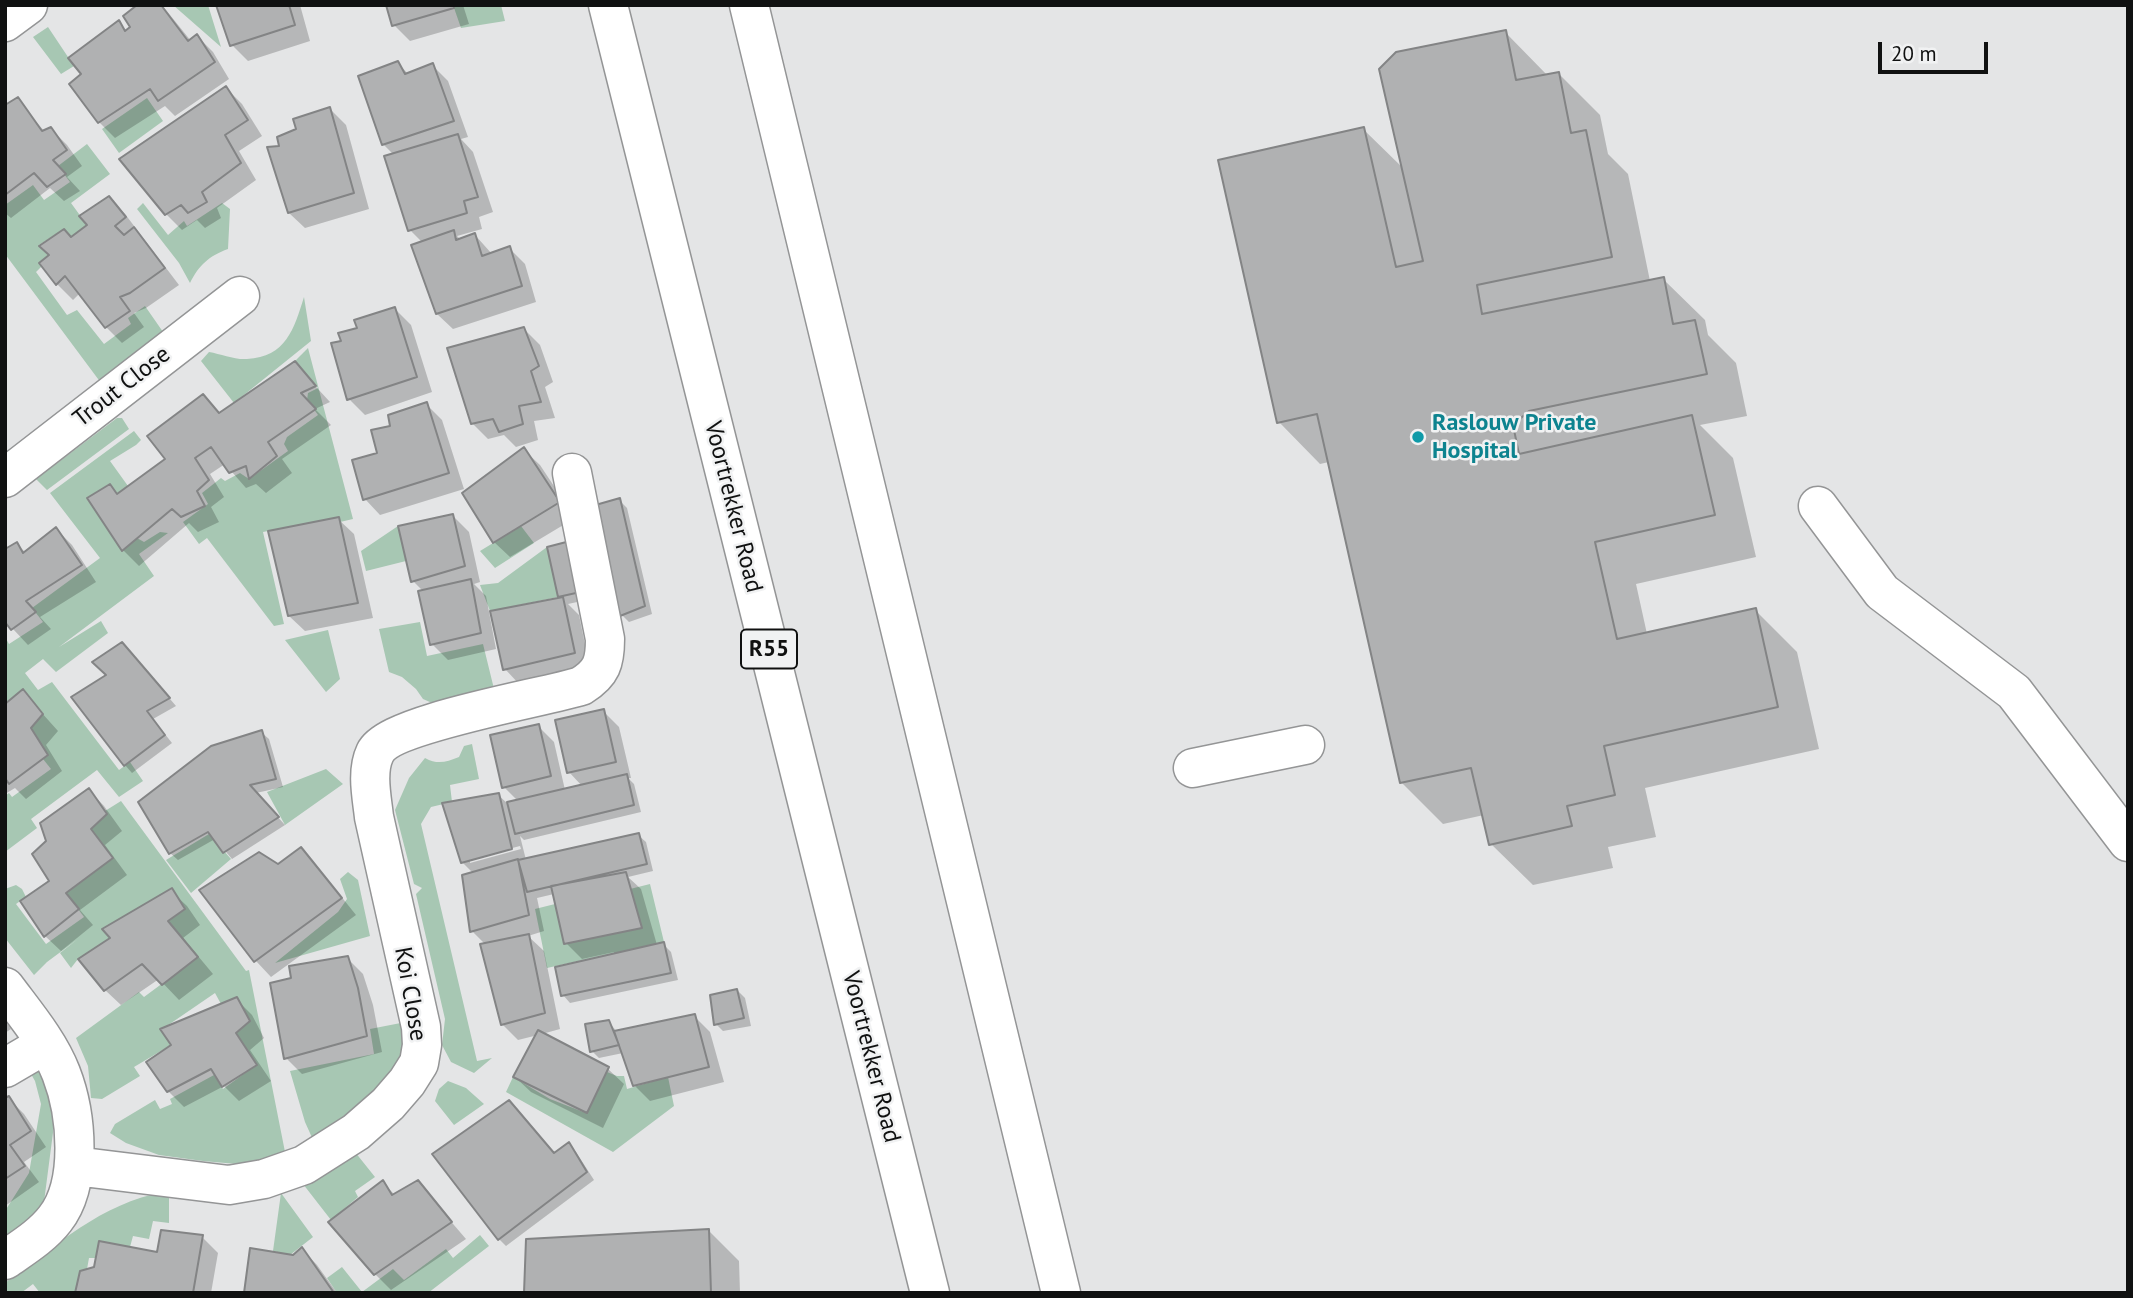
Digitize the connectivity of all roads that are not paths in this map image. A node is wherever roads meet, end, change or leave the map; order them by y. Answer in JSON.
{"nodes":[{"id":1,"x":27,"y":5,"type":"edge"},
{"id":2,"x":608,"y":5,"type":"edge"},
{"id":3,"x":749,"y":5,"type":"edge"},
{"id":4,"x":5,"y":22,"type":"edge"},
{"id":5,"x":240,"y":296,"type":"dead end"},
{"id":6,"x":572,"y":473,"type":"dead end"},
{"id":7,"x":5,"y":478,"type":"edge"},
{"id":8,"x":1818,"y":506,"type":"dead end"},
{"id":9,"x":1305,"y":745,"type":"dead end"},
{"id":10,"x":1193,"y":768,"type":"dead end"},
{"id":11,"x":2128,"y":842,"type":"edge"},
{"id":12,"x":5,"y":987,"type":"edge"},
{"id":13,"x":46,"y":1044,"type":"junction"},
{"id":14,"x":5,"y":1068,"type":"edge"},
{"id":15,"x":75,"y":1166,"type":"junction"},
{"id":16,"x":5,"y":1260,"type":"edge"},
{"id":17,"x":930,"y":1293,"type":"edge"},
{"id":18,"x":1060,"y":1293,"type":"edge"}],
"edges":[{"from":1,"to":4,"type":"main road"},
{"from":2,"to":17,"type":"main road","name":"Voortrekker Road","number":"R55"},
{"from":3,"to":18,"type":"main road"},
{"from":5,"to":7,"type":"main road","name":"Trout Close"},
{"from":6,"to":15,"type":"main road","name":"Koi Close"},
{"from":8,"to":11,"type":"main road"},
{"from":9,"to":10,"type":"main road"},
{"from":12,"to":13,"type":"main road"},
{"from":13,"to":14,"type":"main road"},
{"from":13,"to":15,"type":"main road"},
{"from":15,"to":16,"type":"main road"}]}
